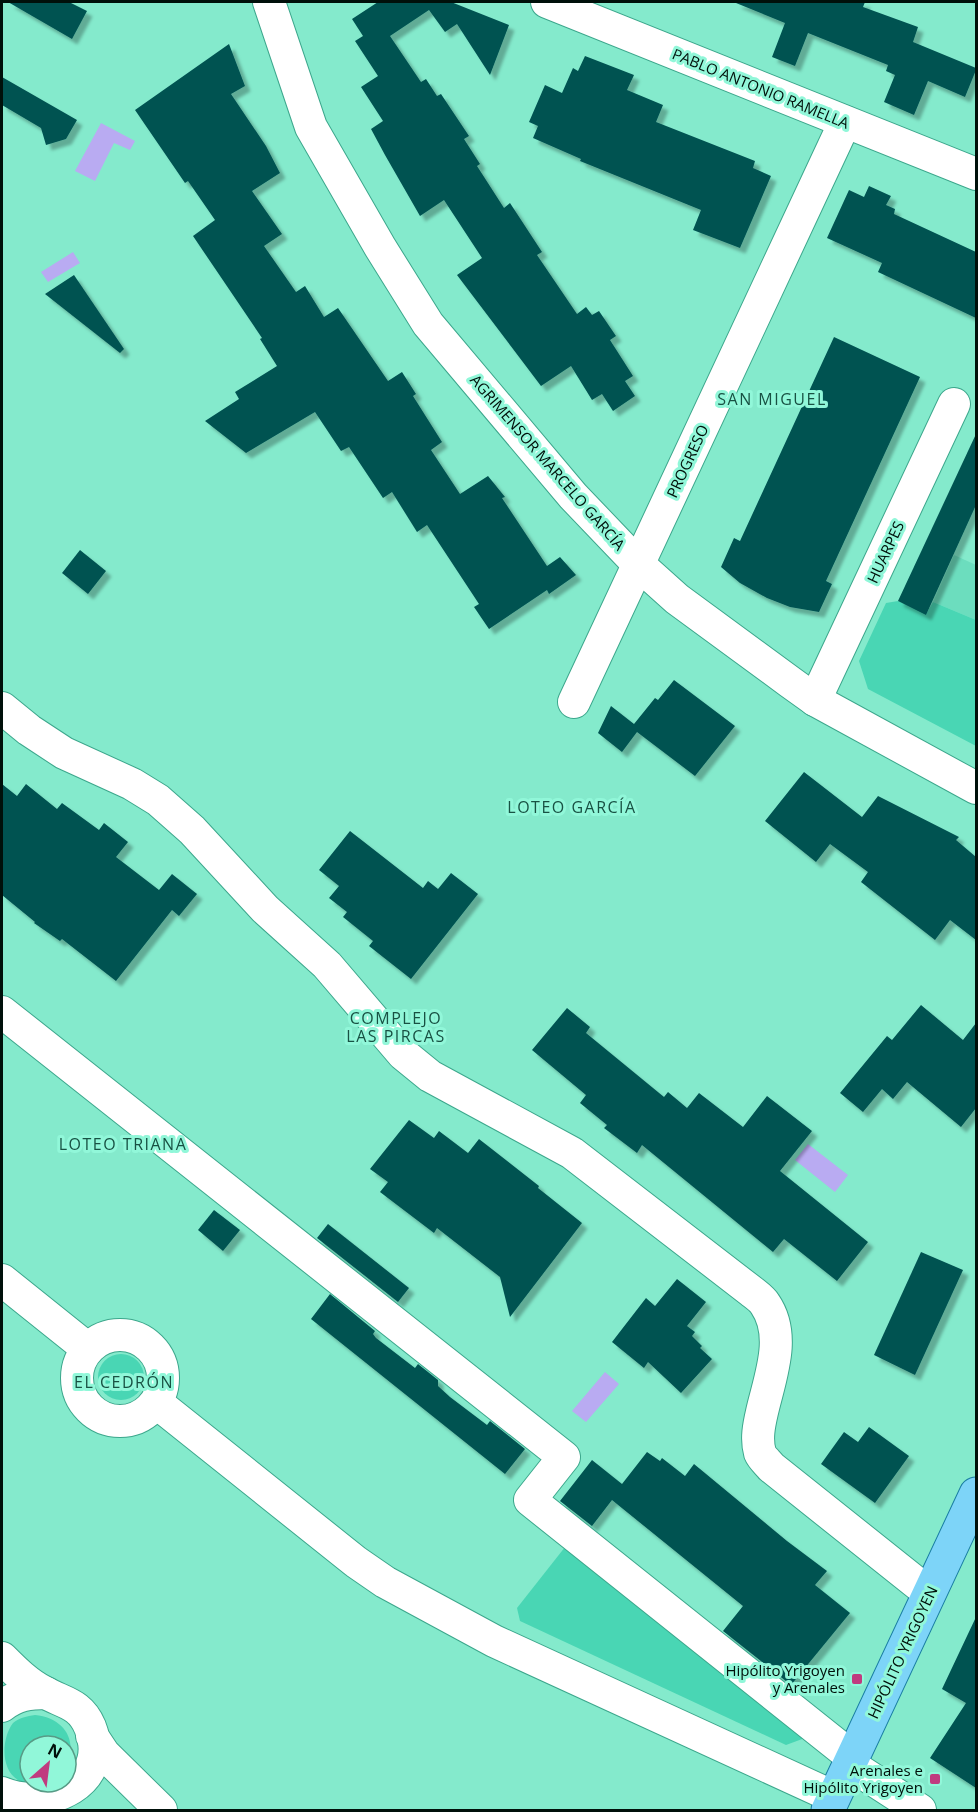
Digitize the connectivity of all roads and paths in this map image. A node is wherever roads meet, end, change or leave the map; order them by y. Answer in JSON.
{"nodes":[{"id":1,"x":269,"y":2,"type":"edge"},
{"id":2,"x":547,"y":2,"type":"edge"},
{"id":3,"x":845,"y":122,"type":"junction"},
{"id":4,"x":976,"y":174,"type":"edge"},
{"id":5,"x":954,"y":404,"type":"dead end"},
{"id":6,"x":638,"y":564,"type":"junction"},
{"id":7,"x":815,"y":700,"type":"junction"},
{"id":8,"x":574,"y":702,"type":"dead end"},
{"id":9,"x":2,"y":708,"type":"edge"},
{"id":10,"x":976,"y":788,"type":"edge"},
{"id":11,"x":2,"y":1012,"type":"edge"},
{"id":12,"x":2,"y":1280,"type":"edge"},
{"id":13,"x":88,"y":1349,"type":"junction"},
{"id":14,"x":157,"y":1403,"type":"junction"},
{"id":15,"x":976,"y":1494,"type":"edge"},
{"id":16,"x":929,"y":1593,"type":"junction"},
{"id":17,"x":2,"y":1659,"type":"edge"},
{"id":18,"x":46,"y":1693,"type":"junction"},
{"id":19,"x":4,"y":1705,"type":"edge"},
{"id":20,"x":92,"y":1736,"type":"junction"},
{"id":21,"x":851,"y":1760,"type":"junction"},
{"id":22,"x":124,"y":1775,"type":"junction"},
{"id":23,"x":86,"y":1780,"type":"junction"},
{"id":24,"x":8,"y":1799,"type":"edge"},
{"id":25,"x":831,"y":1804,"type":"edge"},
{"id":26,"x":161,"y":1810,"type":"edge"},
{"id":27,"x":921,"y":1810,"type":"edge"}],
"edges":[{"from":1,"to":6,"type":"street","name":"AGRIMENSOR MARCELO GARCÍA"},
{"from":2,"to":3,"type":"street","name":"PABLO ANTONIO RAMELLA"},
{"from":3,"to":4,"type":"street","name":"PABLO ANTONIO RAMELLA"},
{"from":3,"to":6,"type":"street","name":"PROGRESO"},
{"from":5,"to":7,"type":"street","name":"HUARPES"},
{"from":6,"to":7,"type":"street","name":"AGRIMENSOR MARCELO GARCÍA"},
{"from":6,"to":8,"type":"street","name":"PROGRESO"},
{"from":7,"to":10,"type":"street","name":"AGRIMENSOR MARCELO GARCÍA"},
{"from":9,"to":16,"type":"street"},
{"from":11,"to":21,"type":"street"},
{"from":12,"to":13,"type":"street"},
{"from":13,"to":14,"type":"street"},
{"from":13,"to":14,"type":"street"},
{"from":14,"to":25,"type":"street"},
{"from":15,"to":16,"type":"main road","name":"HIPÓLITO YRIGOYEN"},
{"from":16,"to":21,"type":"main road","name":"HIPÓLITO YRIGOYEN"},
{"from":17,"to":18,"type":"street"},
{"from":17,"to":19,"type":"street"},
{"from":18,"to":19,"type":"street"},
{"from":18,"to":20,"type":"street"},
{"from":20,"to":22,"type":"street"},
{"from":20,"to":23,"type":"street"},
{"from":21,"to":25,"type":"main road","name":"HIPÓLITO YRIGOYEN"},
{"from":21,"to":27,"type":"street"},
{"from":22,"to":23,"type":"street"},
{"from":22,"to":26,"type":"street"},
{"from":23,"to":24,"type":"street"}]}
